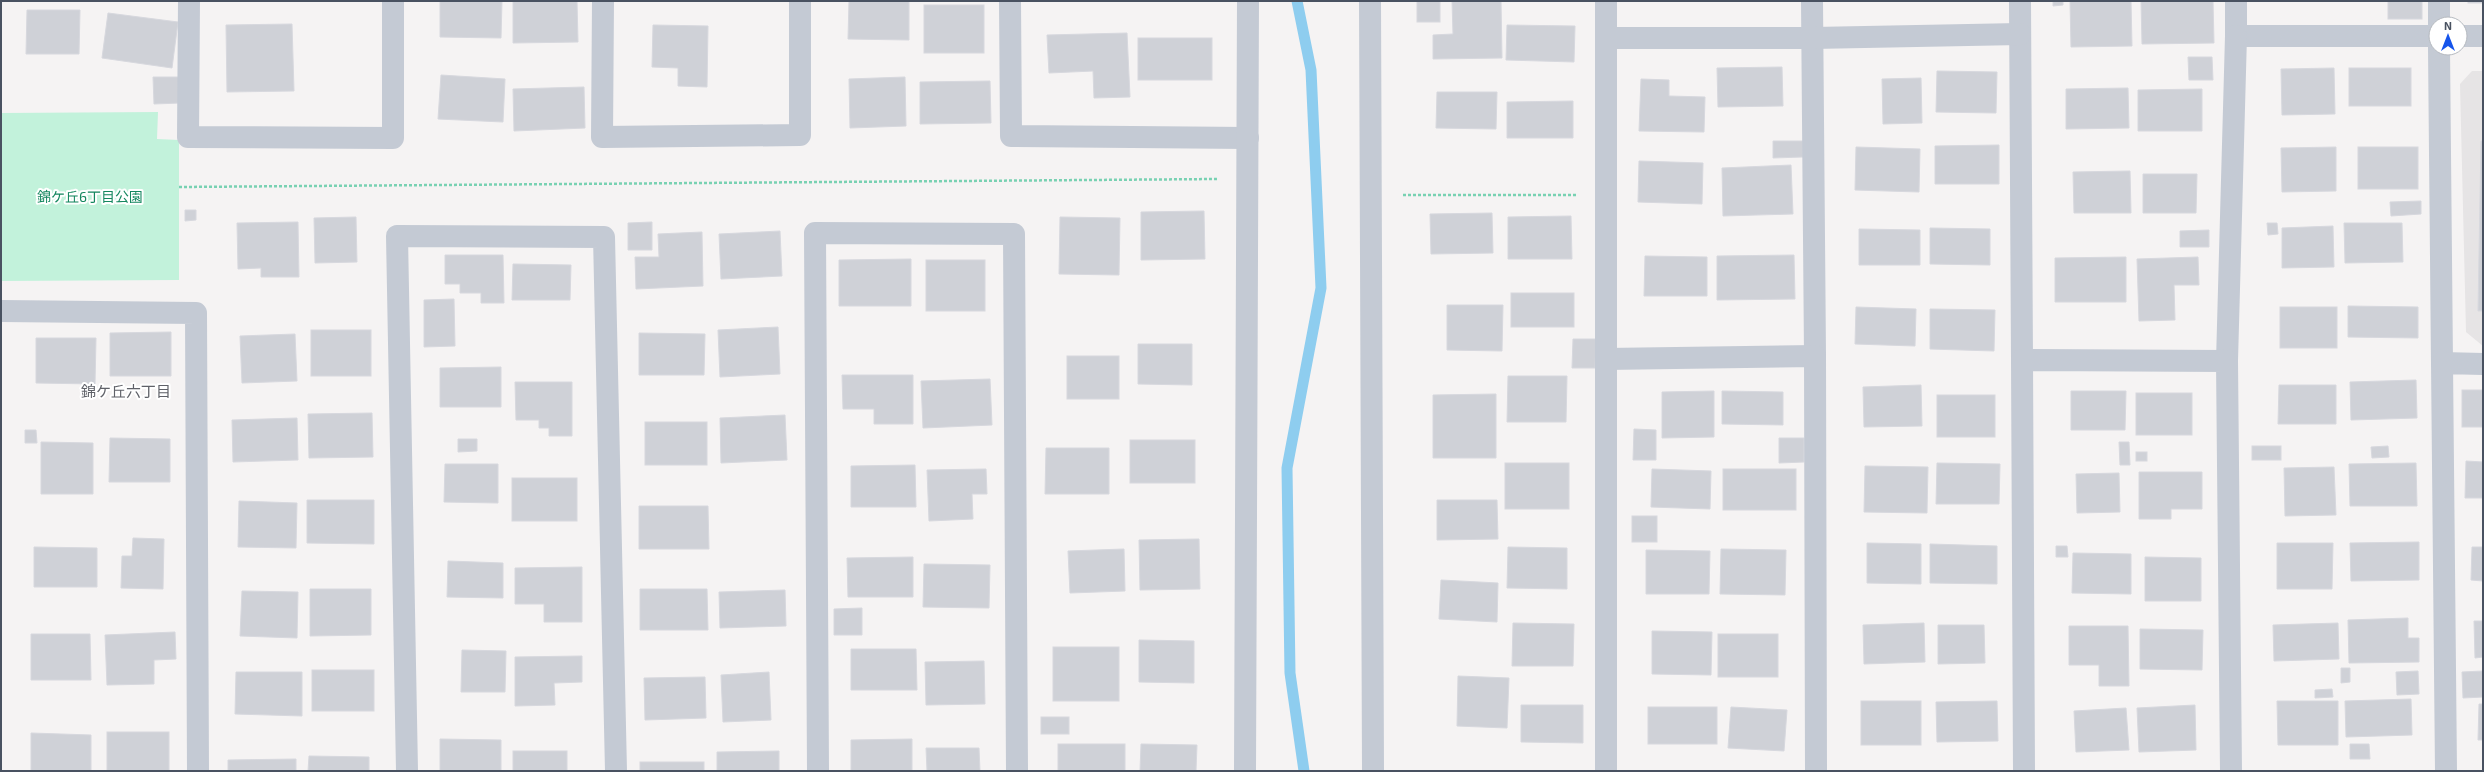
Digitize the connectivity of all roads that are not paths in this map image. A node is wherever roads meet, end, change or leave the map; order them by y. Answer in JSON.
{"nodes":[{"id":1,"x":189,"y":1,"type":"edge"},
{"id":2,"x":393,"y":1,"type":"edge"},
{"id":3,"x":603,"y":1,"type":"edge"},
{"id":4,"x":800,"y":1,"type":"edge"},
{"id":5,"x":1010,"y":1,"type":"edge"},
{"id":6,"x":1248,"y":1,"type":"edge"},
{"id":7,"x":1370,"y":1,"type":"edge"},
{"id":8,"x":1606,"y":1,"type":"edge"},
{"id":9,"x":1812,"y":1,"type":"edge"},
{"id":10,"x":2020,"y":1,"type":"edge"},
{"id":11,"x":2236,"y":1,"type":"edge"},
{"id":12,"x":2439,"y":1,"type":"edge"},
{"id":13,"x":2439,"y":16,"type":"edge"},
{"id":14,"x":2020,"y":34,"type":"junction"},
{"id":15,"x":2236,"y":36,"type":"junction"},
{"id":16,"x":2428,"y":36,"type":"edge"},
{"id":17,"x":2468,"y":36,"type":"edge"},
{"id":18,"x":2483,"y":36,"type":"edge"},
{"id":19,"x":1606,"y":38,"type":"junction"},
{"id":20,"x":1813,"y":38,"type":"junction"},
{"id":21,"x":2439,"y":56,"type":"edge"},
{"id":22,"x":1248,"y":138,"type":"junction"},
{"id":23,"x":1,"y":311,"type":"edge"},
{"id":24,"x":1815,"y":356,"type":"junction"},
{"id":25,"x":1606,"y":359,"type":"junction"},
{"id":26,"x":2022,"y":360,"type":"junction"},
{"id":27,"x":2227,"y":362,"type":"junction"},
{"id":28,"x":2442,"y":363,"type":"junction"},
{"id":29,"x":2483,"y":364,"type":"edge"},
{"id":30,"x":198,"y":771,"type":"edge"},
{"id":31,"x":406,"y":771,"type":"edge"},
{"id":32,"x":616,"y":771,"type":"edge"},
{"id":33,"x":818,"y":771,"type":"edge"},
{"id":34,"x":1017,"y":771,"type":"edge"},
{"id":35,"x":1245,"y":771,"type":"edge"},
{"id":36,"x":1373,"y":771,"type":"edge"},
{"id":37,"x":1606,"y":771,"type":"edge"},
{"id":38,"x":1816,"y":771,"type":"edge"},
{"id":39,"x":2024,"y":771,"type":"edge"},
{"id":40,"x":2231,"y":771,"type":"edge"},
{"id":41,"x":2446,"y":771,"type":"edge"}],
"edges":[{"from":1,"to":2,"type":"street"},
{"from":3,"to":4,"type":"street"},
{"from":5,"to":22,"type":"street"},
{"from":6,"to":22,"type":"street"},
{"from":7,"to":36,"type":"street"},
{"from":8,"to":19,"type":"street"},
{"from":9,"to":20,"type":"street"},
{"from":10,"to":14,"type":"street"},
{"from":11,"to":15,"type":"street"},
{"from":12,"to":13,"type":"street"},
{"from":14,"to":20,"type":"street"},
{"from":14,"to":26,"type":"street"},
{"from":15,"to":16,"type":"street"},
{"from":15,"to":27,"type":"street"},
{"from":17,"to":18,"type":"street"},
{"from":19,"to":20,"type":"street"},
{"from":19,"to":25,"type":"street"},
{"from":20,"to":24,"type":"street"},
{"from":21,"to":28,"type":"street"},
{"from":22,"to":35,"type":"street"},
{"from":23,"to":30,"type":"street"},
{"from":24,"to":25,"type":"street"},
{"from":24,"to":38,"type":"street"},
{"from":25,"to":37,"type":"street"},
{"from":26,"to":27,"type":"street"},
{"from":26,"to":39,"type":"street"},
{"from":27,"to":40,"type":"street"},
{"from":28,"to":29,"type":"street"},
{"from":28,"to":41,"type":"street"},
{"from":31,"to":32,"type":"street"},
{"from":33,"to":34,"type":"street"}]}
